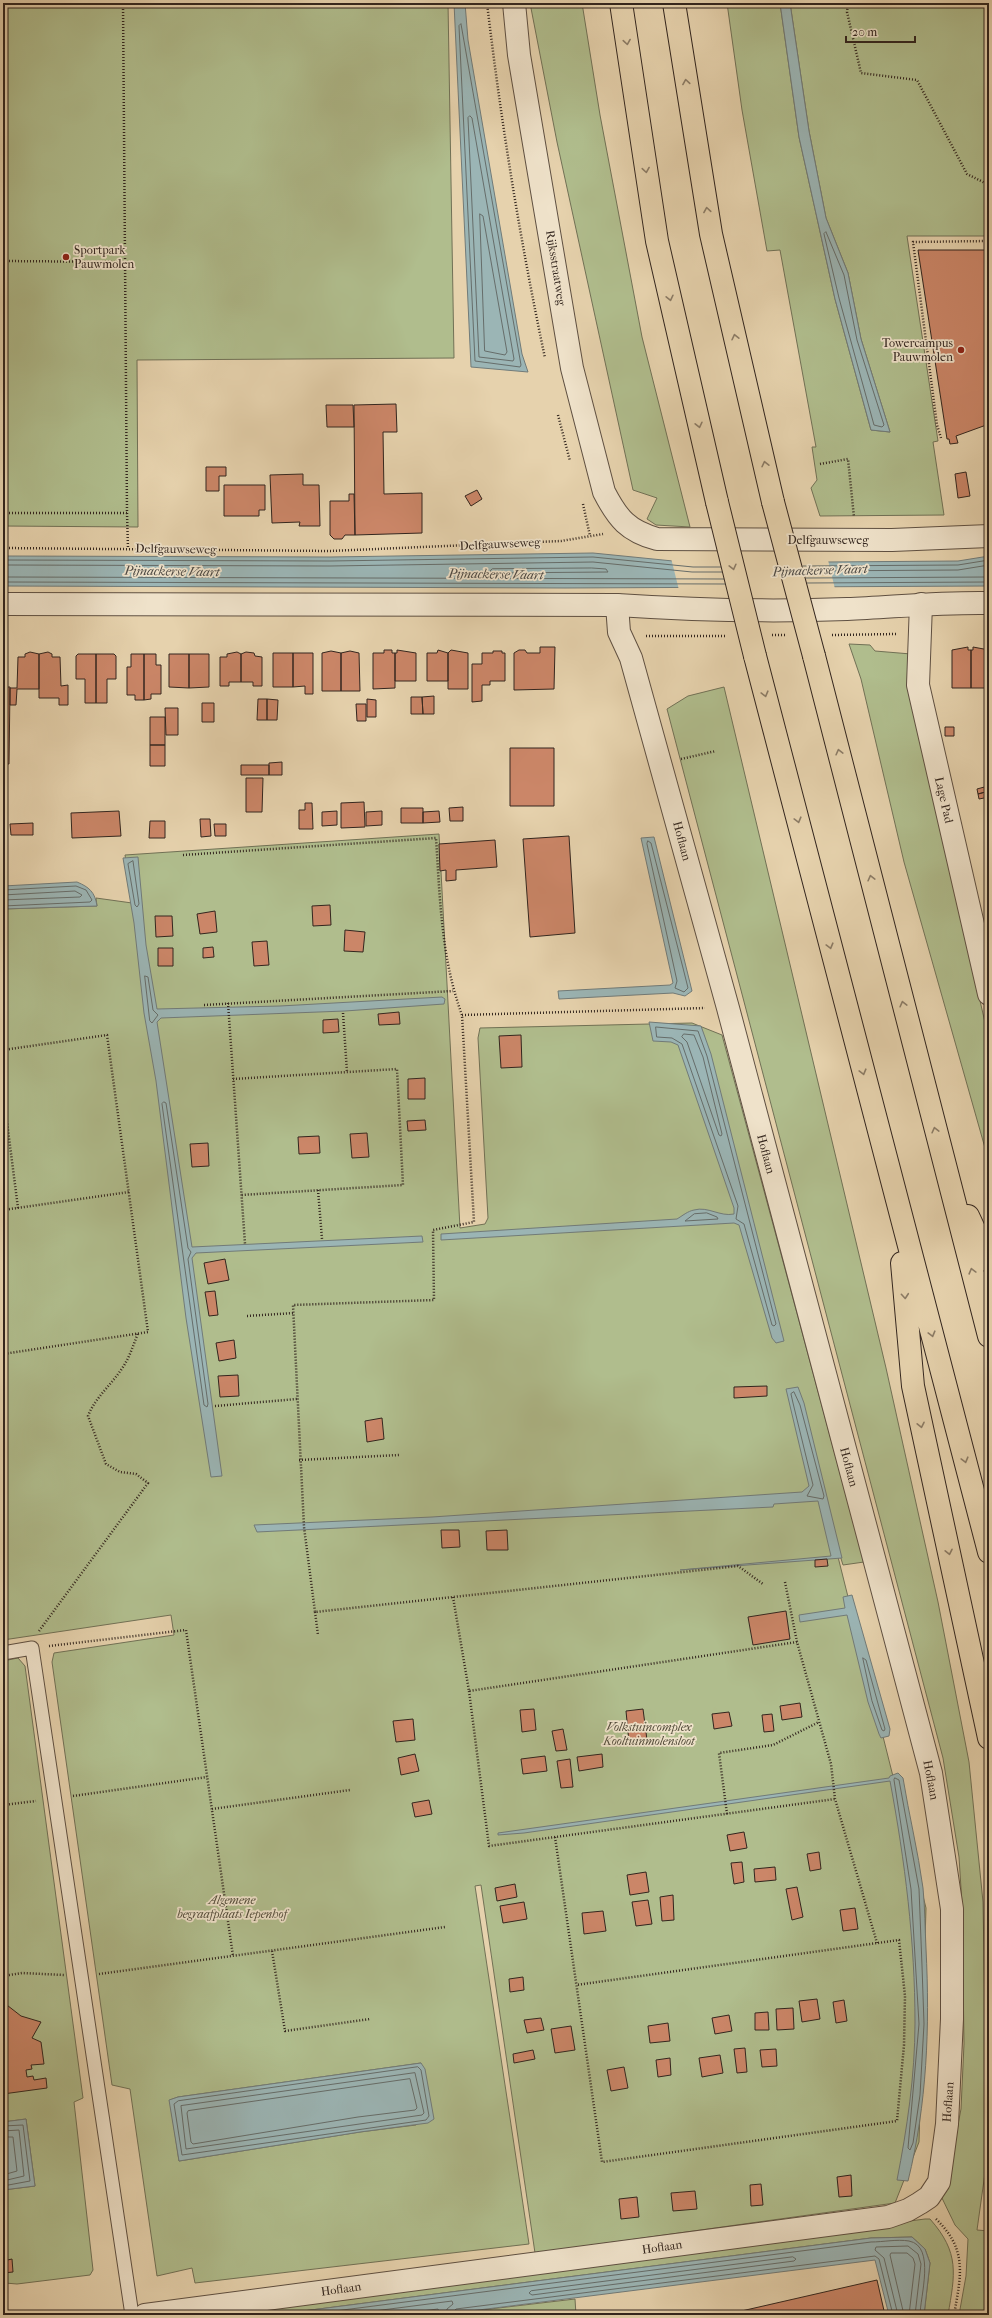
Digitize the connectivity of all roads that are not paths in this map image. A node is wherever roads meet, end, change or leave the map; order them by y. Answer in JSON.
{"nodes":[{"id":1,"x":514,"y":3,"type":"edge"},
{"id":2,"x":621,"y":3,"type":"edge"},
{"id":3,"x":674,"y":3,"type":"edge"},
{"id":4,"x":625,"y":524,"type":"joint"},
{"id":5,"x":989,"y":536,"type":"edge"},
{"id":6,"x":989,"y":603,"type":"edge"},
{"id":7,"x":3,"y":604,"type":"edge"},
{"id":8,"x":921,"y":604,"type":"junction"},
{"id":9,"x":617,"y":605,"type":"junction"},
{"id":10,"x":989,"y":994,"type":"edge"},
{"id":11,"x":945,"y":1168,"type":"junction"},
{"id":12,"x":897,"y":1202,"type":"junction"},
{"id":13,"x":989,"y":1261,"type":"edge"},
{"id":14,"x":989,"y":1336,"type":"edge"},
{"id":15,"x":989,"y":1552,"type":"edge"},
{"id":16,"x":3,"y":1653,"type":"edge"},
{"id":17,"x":989,"y":1738,"type":"edge"},
{"id":18,"x":132,"y":2315,"type":"edge"},
{"id":19,"x":145,"y":2315,"type":"edge"}],
"edges":[{"from":1,"to":4,"type":"street","name":"Rijksstraatweg"},
{"from":2,"to":12,"type":"highway","one_way":true,"bridge":true},
{"from":11,"to":3,"type":"highway","one_way":true,"bridge":true},
{"from":4,"to":5,"type":"street","name":"Delfgauwseweg"},
{"from":6,"to":8,"type":"street"},
{"from":7,"to":9,"type":"street"},
{"from":8,"to":9,"type":"street"},
{"from":8,"to":10,"type":"street","name":"Lage Pad"},
{"from":9,"to":19,"type":"street","name":"Hoflaan"},
{"from":11,"to":13,"type":"highway"},
{"from":14,"to":11,"type":"highway","one_way":true},
{"from":12,"to":15,"type":"highway","one_way":true},
{"from":12,"to":17,"type":"highway","one_way":true},
{"from":16,"to":18,"type":"lane"}]}
